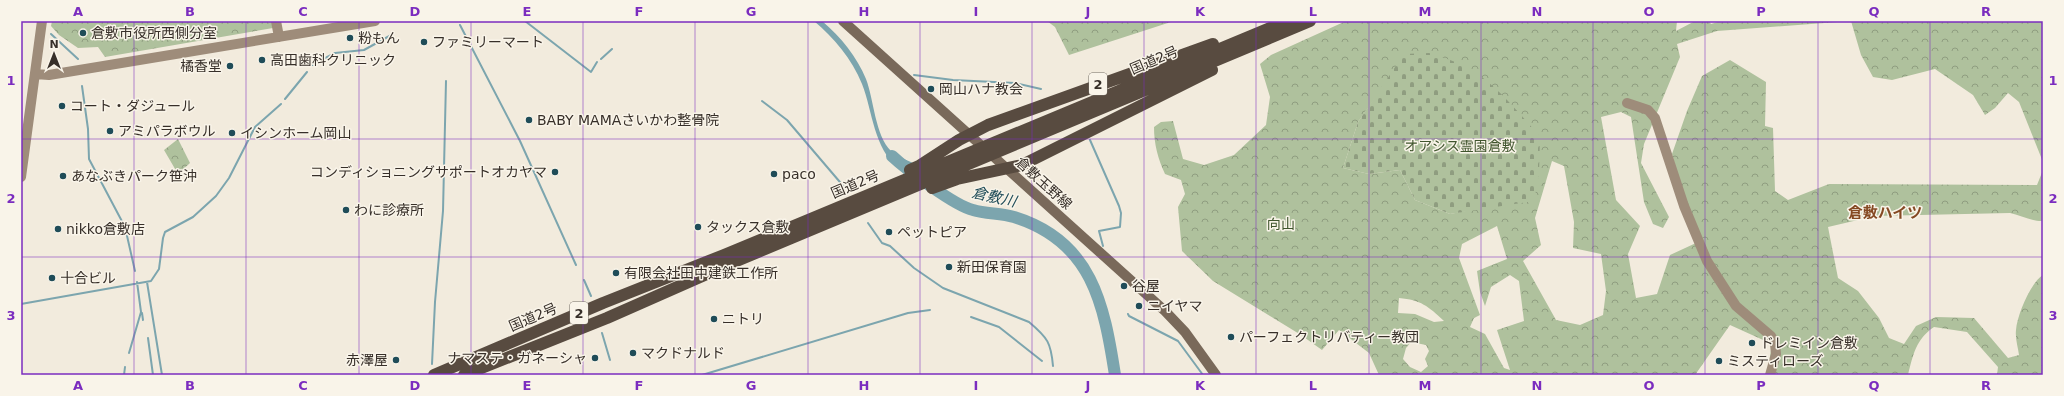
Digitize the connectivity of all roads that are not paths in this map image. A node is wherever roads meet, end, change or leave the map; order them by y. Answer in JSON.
{"nodes":[{"id":1,"x":42,"y":21,"type":"edge"},
{"id":2,"x":276,"y":21,"type":"edge"},
{"id":3,"x":375,"y":21,"type":"edge"},
{"id":4,"x":843,"y":21,"type":"edge"},
{"id":5,"x":1310,"y":21,"type":"edge"},
{"id":6,"x":1287,"y":24,"type":"edge"},
{"id":7,"x":279,"y":38,"type":"junction"},
{"id":8,"x":35,"y":74,"type":"junction"},
{"id":9,"x":1627,"y":103,"type":"dead end"},
{"id":10,"x":969,"y":134,"type":"junction"},
{"id":11,"x":1009,"y":169,"type":"junction"},
{"id":12,"x":931,"y":175,"type":"junction"},
{"id":13,"x":21,"y":178,"type":"edge"},
{"id":14,"x":913,"y":182,"type":"junction"},
{"id":15,"x":434,"y":375,"type":"edge"},
{"id":16,"x":464,"y":375,"type":"edge"},
{"id":17,"x":1216,"y":375,"type":"edge"},
{"id":18,"x":1770,"y":375,"type":"edge"}],
"edges":[{"from":1,"to":8,"type":"street"},
{"from":2,"to":7,"type":"street"},
{"from":3,"to":7,"type":"street"},
{"from":4,"to":10,"type":"main road","name":"倉敷玉野線"},
{"from":5,"to":6,"type":"highway","name":"国道2号","number":"2"},
{"from":6,"to":10,"type":"highway","number":"2"},
{"from":6,"to":11,"type":"highway","number":"2"},
{"from":6,"to":12,"type":"highway","name":"国道2号","number":"2"},
{"from":7,"to":8,"type":"street"},
{"from":8,"to":13,"type":"street"},
{"from":9,"to":18,"type":"street"},
{"from":10,"to":11,"type":"main road","name":"倉敷玉野線"},
{"from":10,"to":12,"type":"highway","number":"2"},
{"from":11,"to":12,"type":"highway","number":"2"},
{"from":11,"to":17,"type":"main road","name":"倉敷玉野線"},
{"from":12,"to":14,"type":"highway","number":"2"},
{"from":12,"to":14,"type":"highway","name":"国道2号","number":"2"},
{"from":14,"to":15,"type":"highway","name":"国道2号","number":"2"},
{"from":14,"to":16,"type":"highway","name":"国道2号","number":"2"}]}
